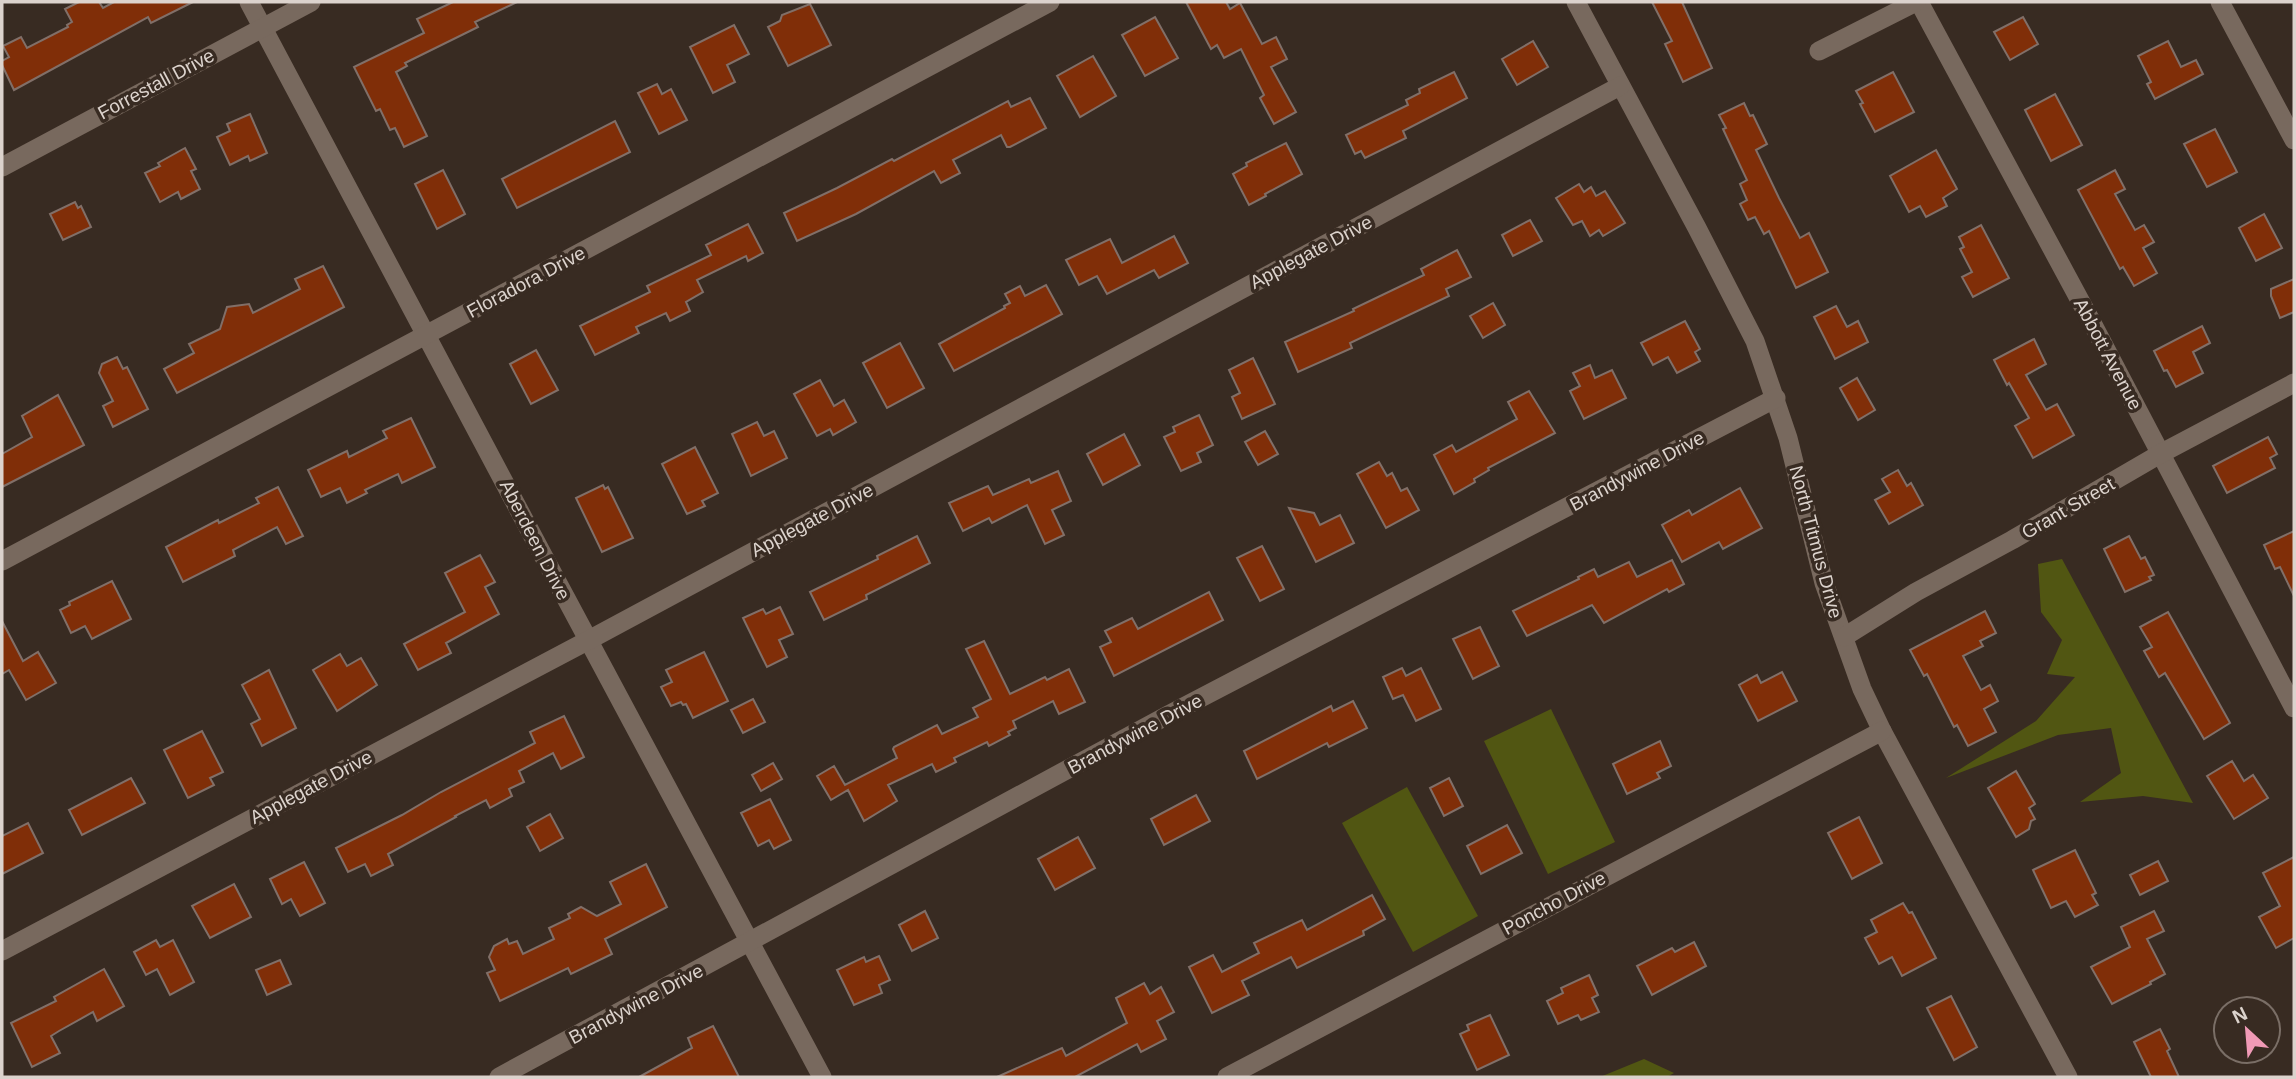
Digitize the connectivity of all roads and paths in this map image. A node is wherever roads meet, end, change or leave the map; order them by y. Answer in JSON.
{"nodes":[{"id":1,"x":249,"y":2,"type":"edge"},
{"id":2,"x":311,"y":2,"type":"edge"},
{"id":3,"x":1049,"y":2,"type":"edge"},
{"id":4,"x":1576,"y":2,"type":"edge"},
{"id":5,"x":1918,"y":2,"type":"edge"},
{"id":6,"x":2220,"y":2,"type":"edge"},
{"id":7,"x":262,"y":27,"type":"junction"},
{"id":8,"x":1819,"y":51,"type":"dead end"},
{"id":9,"x":1620,"y":86,"type":"junction"},
{"id":10,"x":2294,"y":140,"type":"edge"},
{"id":11,"x":2,"y":167,"type":"edge"},
{"id":12,"x":426,"y":336,"type":"junction"},
{"id":13,"x":2294,"y":383,"type":"edge"},
{"id":14,"x":1776,"y":398,"type":"junction"},
{"id":15,"x":2160,"y":454,"type":"junction"},
{"id":16,"x":2,"y":561,"type":"edge"},
{"id":17,"x":1844,"y":637,"type":"junction"},
{"id":18,"x":587,"y":640,"type":"junction"},
{"id":19,"x":2294,"y":708,"type":"edge"},
{"id":20,"x":1882,"y":731,"type":"junction"},
{"id":21,"x":750,"y":943,"type":"junction"},
{"id":22,"x":2,"y":951,"type":"edge"},
{"id":23,"x":499,"y":1077,"type":"edge"},
{"id":24,"x":822,"y":1077,"type":"edge"},
{"id":25,"x":1227,"y":1077,"type":"edge"},
{"id":26,"x":2068,"y":1077,"type":"edge"}],
"edges":[{"from":1,"to":7,"type":"street","name":"Aberdeen Drive"},
{"from":2,"to":7,"type":"street","name":"Forrestall Drive"},
{"from":3,"to":12,"type":"street","name":"Floradora Drive"},
{"from":4,"to":9,"type":"street","name":"North Titmus Drive"},
{"from":5,"to":8,"type":"street"},
{"from":5,"to":15,"type":"street","name":"Abbott Avenue"},
{"from":6,"to":10,"type":"street"},
{"from":7,"to":11,"type":"street","name":"Forrestall Drive"},
{"from":7,"to":12,"type":"street","name":"Aberdeen Drive"},
{"from":9,"to":14,"type":"street","name":"North Titmus Drive"},
{"from":9,"to":18,"type":"street","name":"Applegate Drive"},
{"from":12,"to":16,"type":"street","name":"Floradora Drive"},
{"from":12,"to":18,"type":"street","name":"Aberdeen Drive"},
{"from":13,"to":15,"type":"street","name":"Grant Street"},
{"from":14,"to":17,"type":"street","name":"North Titmus Drive"},
{"from":14,"to":21,"type":"street","name":"Brandywine Drive"},
{"from":15,"to":17,"type":"street","name":"Grant Street"},
{"from":15,"to":19,"type":"street","name":"Abbott Avenue"},
{"from":17,"to":20,"type":"street","name":"North Titmus Drive"},
{"from":18,"to":21,"type":"street","name":"Aberdeen Drive"},
{"from":18,"to":22,"type":"street","name":"Applegate Drive"},
{"from":20,"to":25,"type":"street","name":"Poncho Drive"},
{"from":20,"to":26,"type":"street","name":"North Titmus Drive"},
{"from":21,"to":23,"type":"street","name":"Brandywine Drive"},
{"from":21,"to":24,"type":"street","name":"Aberdeen Drive"}]}
